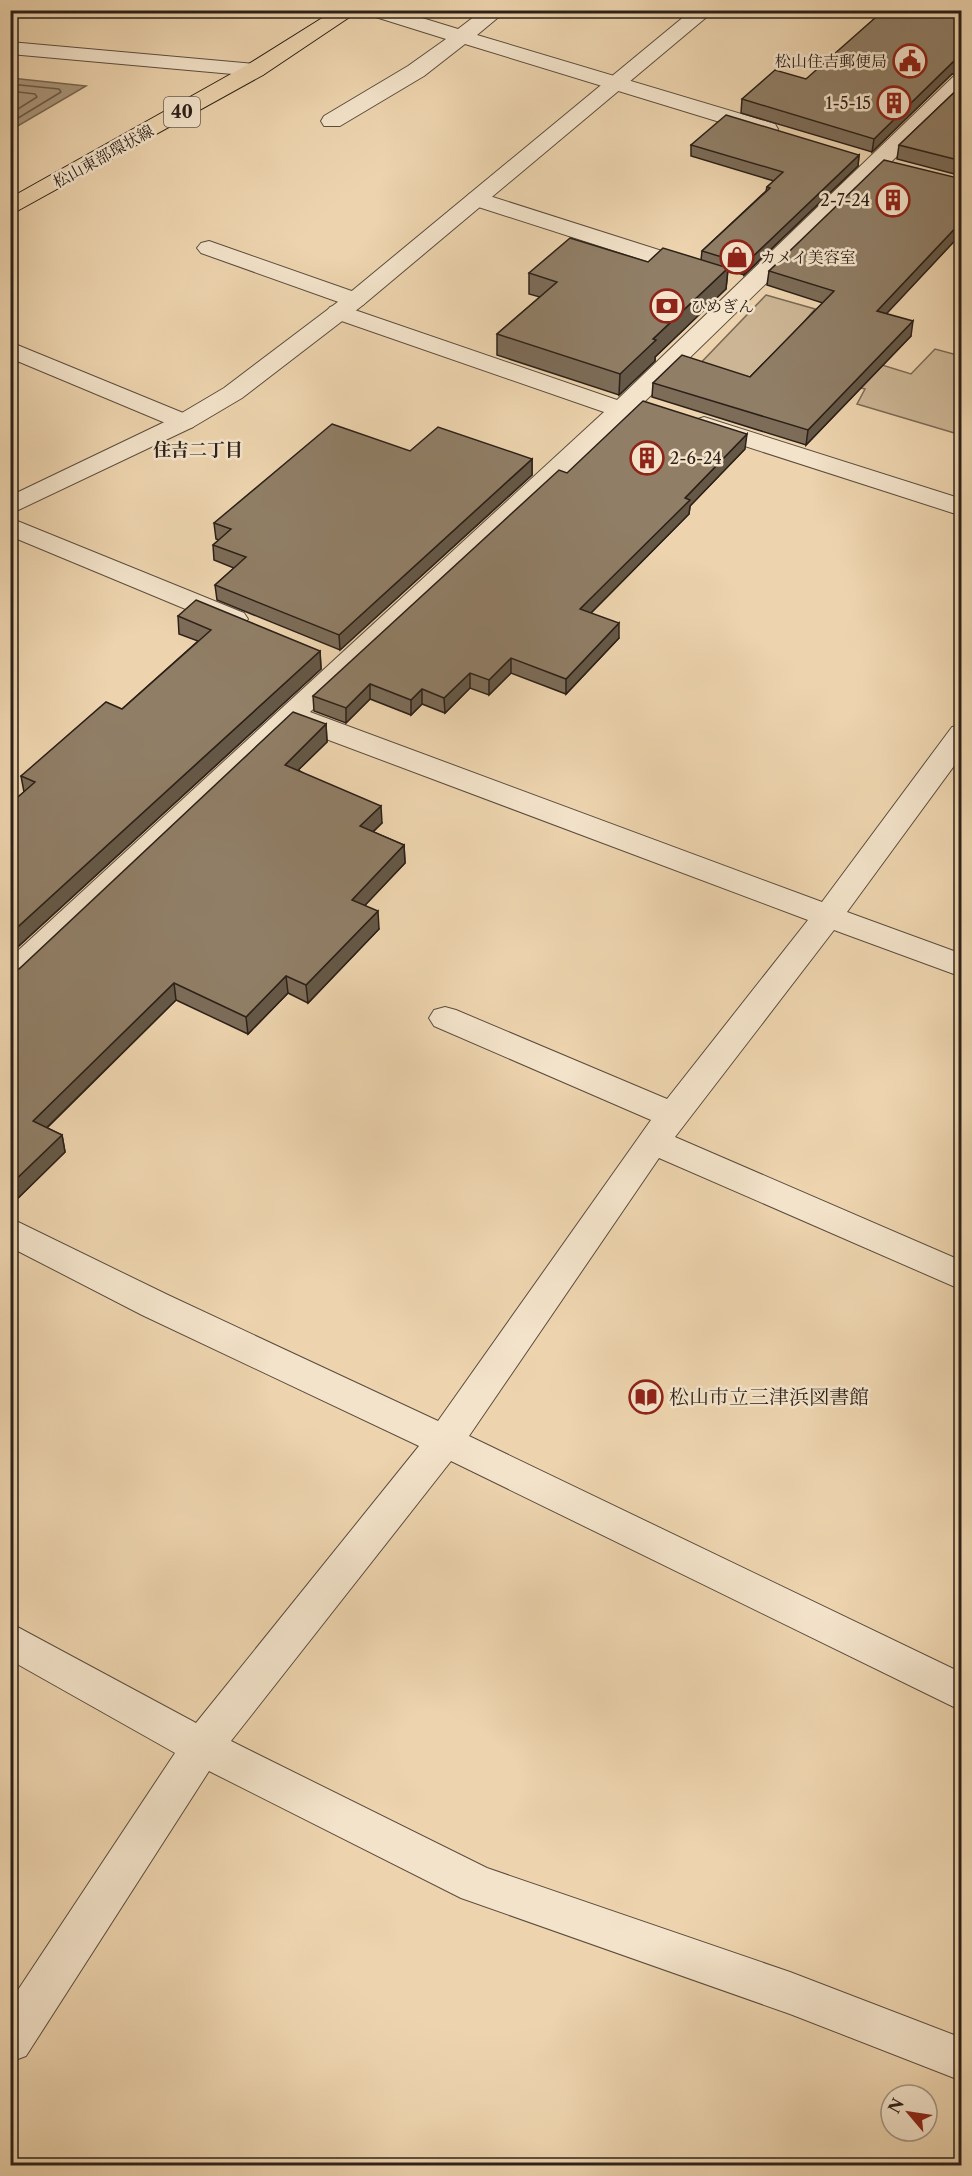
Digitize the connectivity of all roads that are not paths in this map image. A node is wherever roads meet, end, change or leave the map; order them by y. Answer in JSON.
{"nodes":[{"id":1,"x":350,"y":10,"type":"edge"},
{"id":2,"x":373,"y":10,"type":"edge"},
{"id":3,"x":497,"y":10,"type":"edge"},
{"id":4,"x":705,"y":10,"type":"edge"},
{"id":5,"x":463,"y":37,"type":"junction"},
{"id":6,"x":10,"y":48,"type":"edge"},
{"id":7,"x":255,"y":70,"type":"junction"},
{"id":8,"x":962,"y":81,"type":"edge"},
{"id":9,"x":616,"y":82,"type":"junction"},
{"id":10,"x":332,"y":121,"type":"dead end"},
{"id":11,"x":786,"y":135,"type":"edge"},
{"id":12,"x":854,"y":156,"type":"edge"},
{"id":13,"x":888,"y":166,"type":"junction"},
{"id":14,"x":477,"y":198,"type":"junction"},
{"id":15,"x":10,"y":208,"type":"edge"},
{"id":16,"x":209,"y":248,"type":"dead end"},
{"id":17,"x":750,"y":286,"type":"junction"},
{"id":18,"x":347,"y":306,"type":"junction"},
{"id":19,"x":10,"y":349,"type":"edge"},
{"id":20,"x":646,"y":409,"type":"junction"},
{"id":21,"x":184,"y":422,"type":"junction"},
{"id":22,"x":10,"y":506,"type":"edge"},
{"id":23,"x":962,"y":508,"type":"edge"},
{"id":24,"x":10,"y":526,"type":"edge"},
{"id":25,"x":258,"y":629,"type":"edge"},
{"id":26,"x":290,"y":715,"type":"junction"},
{"id":27,"x":962,"y":734,"type":"edge"},
{"id":28,"x":827,"y":917,"type":"junction"},
{"id":29,"x":962,"y":966,"type":"edge"},
{"id":30,"x":10,"y":977,"type":"edge"},
{"id":31,"x":445,"y":1018,"type":"dead end"},
{"id":32,"x":664,"y":1128,"type":"junction"},
{"id":33,"x":10,"y":1231,"type":"edge"},
{"id":34,"x":962,"y":1276,"type":"edge"},
{"id":35,"x":445,"y":1441,"type":"junction"},
{"id":36,"x":10,"y":1640,"type":"edge"},
{"id":37,"x":962,"y":1693,"type":"edge"},
{"id":38,"x":202,"y":1748,"type":"junction"},
{"id":39,"x":10,"y":2042,"type":"edge"},
{"id":40,"x":962,"y":2060,"type":"edge"}],
"edges":[{"from":1,"to":7,"type":"main road","name":"松山東部環状線","number":"40"},
{"from":2,"to":5,"type":"street"},
{"from":3,"to":5,"type":"street"},
{"from":4,"to":9,"type":"street"},
{"from":5,"to":9,"type":"street"},
{"from":5,"to":10,"type":"street"},
{"from":6,"to":7,"type":"street"},
{"from":7,"to":15,"type":"main road","name":"松山東部環状線","number":"40"},
{"from":8,"to":13,"type":"street"},
{"from":9,"to":11,"type":"street"},
{"from":9,"to":14,"type":"street"},
{"from":12,"to":13,"type":"street"},
{"from":13,"to":17,"type":"street"},
{"from":14,"to":17,"type":"street"},
{"from":14,"to":18,"type":"street"},
{"from":16,"to":18,"type":"street"},
{"from":17,"to":20,"type":"street"},
{"from":18,"to":20,"type":"street"},
{"from":18,"to":21,"type":"street"},
{"from":19,"to":21,"type":"street"},
{"from":20,"to":23,"type":"street"},
{"from":20,"to":26,"type":"street"},
{"from":21,"to":22,"type":"street"},
{"from":24,"to":25,"type":"street"},
{"from":26,"to":28,"type":"street"},
{"from":26,"to":30,"type":"street"},
{"from":27,"to":28,"type":"street"},
{"from":28,"to":29,"type":"street"},
{"from":28,"to":32,"type":"street"},
{"from":31,"to":32,"type":"street"},
{"from":32,"to":34,"type":"street"},
{"from":32,"to":35,"type":"street"},
{"from":33,"to":35,"type":"street"},
{"from":35,"to":37,"type":"street"},
{"from":35,"to":38,"type":"street"},
{"from":36,"to":38,"type":"street"},
{"from":38,"to":39,"type":"street"},
{"from":38,"to":40,"type":"street"}]}
